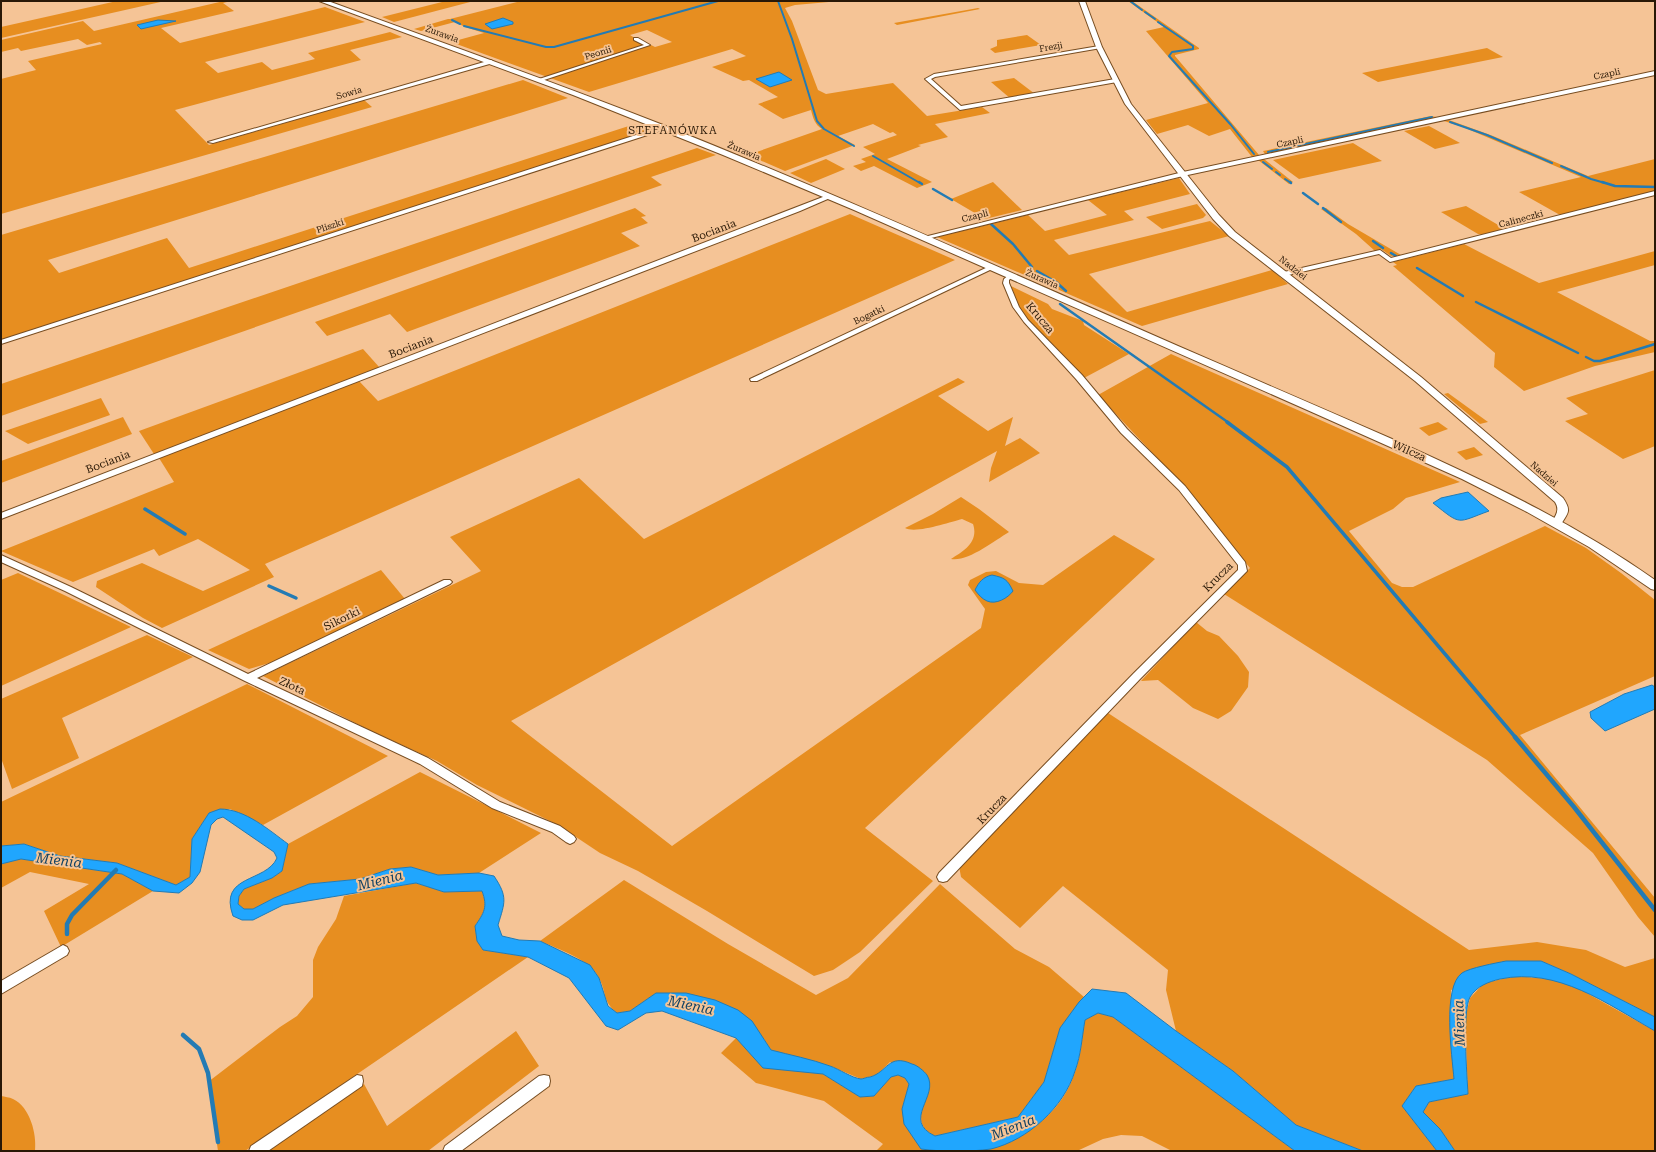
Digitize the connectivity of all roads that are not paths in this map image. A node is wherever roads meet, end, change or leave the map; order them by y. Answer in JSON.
{"nodes":[{"id":1,"x":322,"y":1,"type":"edge"},
{"id":2,"x":1082,"y":1,"type":"edge"},
{"id":3,"x":636,"y":39,"type":"dead end"},
{"id":4,"x":1099,"y":47,"type":"junction"},
{"id":5,"x":491,"y":62,"type":"junction"},
{"id":6,"x":1655,"y":73,"type":"edge"},
{"id":7,"x":539,"y":80,"type":"junction"},
{"id":8,"x":1115,"y":81,"type":"junction"},
{"id":9,"x":664,"y":128,"type":"junction"},
{"id":10,"x":211,"y":142,"type":"dead end"},
{"id":11,"x":1183,"y":174,"type":"junction"},
{"id":12,"x":1655,"y":193,"type":"edge"},
{"id":13,"x":828,"y":197,"type":"junction"},
{"id":14,"x":927,"y":237,"type":"junction"},
{"id":15,"x":990,"y":268,"type":"junction"},
{"id":16,"x":1284,"y":274,"type":"junction"},
{"id":17,"x":1010,"y":276,"type":"junction"},
{"id":18,"x":1151,"y":338,"type":"joint"},
{"id":19,"x":1,"y":342,"type":"edge"},
{"id":20,"x":754,"y":379,"type":"dead end"},
{"id":21,"x":1,"y":516,"type":"edge"},
{"id":22,"x":1557,"y":522,"type":"junction"},
{"id":23,"x":1,"y":558,"type":"edge"},
{"id":24,"x":447,"y":582,"type":"dead end"},
{"id":25,"x":1655,"y":586,"type":"edge"},
{"id":26,"x":248,"y":678,"type":"junction"},
{"id":27,"x":570,"y":839,"type":"dead end"},
{"id":28,"x":943,"y":877,"type":"dead end"},
{"id":29,"x":63,"y":951,"type":"dead end"},
{"id":30,"x":1,"y":988,"type":"edge"},
{"id":31,"x":357,"y":1081,"type":"dead end"},
{"id":32,"x":544,"y":1081,"type":"dead end"},
{"id":33,"x":256,"y":1151,"type":"edge"},
{"id":34,"x":450,"y":1151,"type":"edge"}],
"edges":[{"from":1,"to":5,"type":"main road","name":"Żurawia"},
{"from":2,"to":4,"type":"street","name":"Nadziei"},
{"from":3,"to":7,"type":"street","name":"Peonii"},
{"from":4,"to":8,"type":"street","name":"Nadziei"},
{"from":4,"to":8,"type":"street","name":"Frezji"},
{"from":5,"to":7,"type":"main road","name":"Żurawia"},
{"from":5,"to":10,"type":"street","name":"Sowia"},
{"from":6,"to":11,"type":"street","name":"Czapli"},
{"from":7,"to":9,"type":"main road","name":"Żurawia"},
{"from":8,"to":11,"type":"street","name":"Nadziei"},
{"from":9,"to":13,"type":"main road","name":"Żurawia"},
{"from":9,"to":19,"type":"street","name":"Pliszki"},
{"from":11,"to":14,"type":"street","name":"Czapli"},
{"from":11,"to":16,"type":"street","name":"Nadziei"},
{"from":12,"to":16,"type":"street","name":"Calineczki"},
{"from":13,"to":14,"type":"main road","name":"Żurawia"},
{"from":13,"to":21,"type":"street","name":"Bociania"},
{"from":14,"to":15,"type":"main road","name":"Żurawia"},
{"from":15,"to":17,"type":"main road","name":"Żurawia"},
{"from":15,"to":20,"type":"street","name":"Bogatki"},
{"from":16,"to":22,"type":"street","name":"Nadziei"},
{"from":17,"to":18,"type":"main road","name":"Żurawia"},
{"from":17,"to":28,"type":"street","name":"Krucza"},
{"from":18,"to":22,"type":"main road","name":"Wilcza"},
{"from":22,"to":25,"type":"main road","name":"Wilcza"},
{"from":23,"to":26,"type":"street","name":"Złota"},
{"from":24,"to":26,"type":"street","name":"Sikorki"},
{"from":26,"to":27,"type":"street","name":"Złota"},
{"from":29,"to":30,"type":"street"},
{"from":31,"to":33,"type":"street"},
{"from":32,"to":34,"type":"street"}]}
